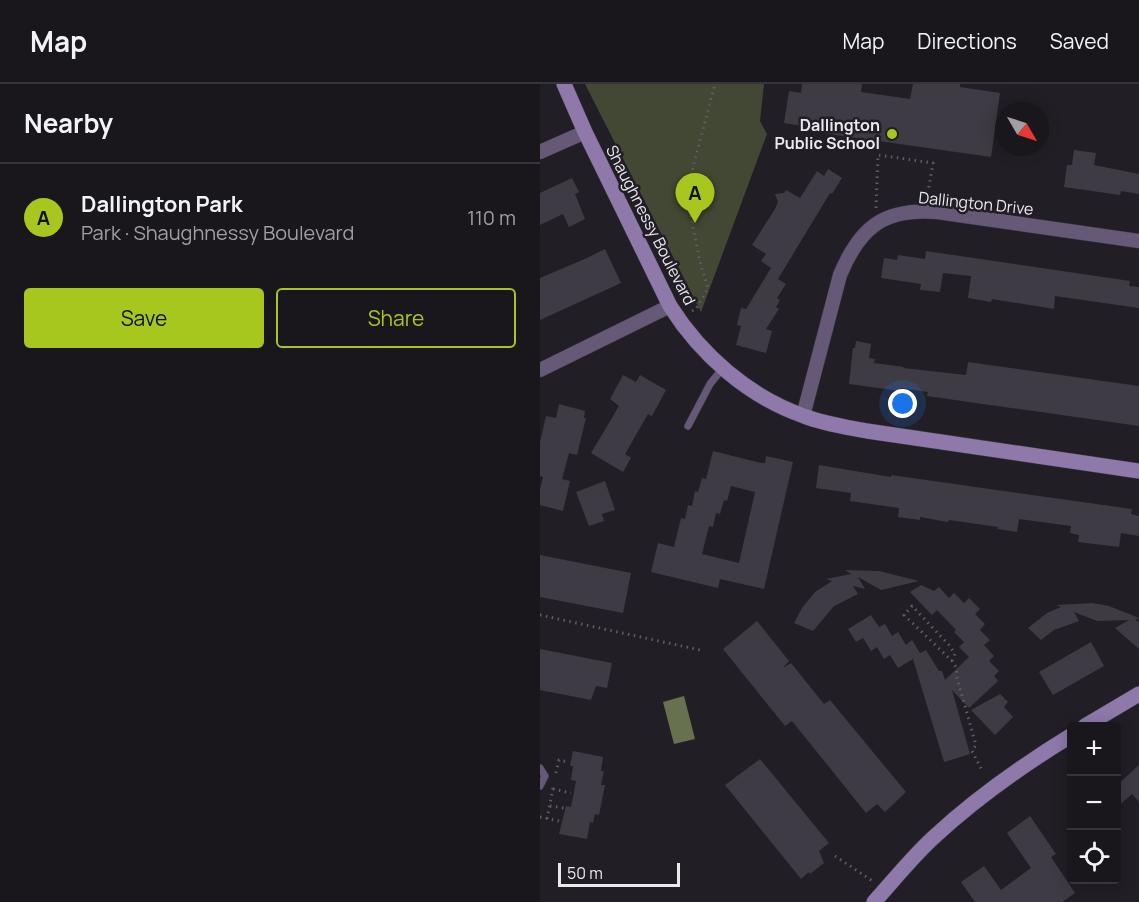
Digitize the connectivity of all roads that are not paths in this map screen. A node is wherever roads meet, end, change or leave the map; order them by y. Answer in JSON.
{"nodes":[{"id":1,"x":564,"y":84,"type":"edge"},
{"id":2,"x":585,"y":132,"type":"junction"},
{"id":3,"x":540,"y":152,"type":"edge"},
{"id":4,"x":1139,"y":241,"type":"edge"},
{"id":5,"x":670,"y":306,"type":"junction"},
{"id":6,"x":723,"y":368,"type":"junction"},
{"id":7,"x":540,"y":370,"type":"edge"},
{"id":8,"x":803,"y":416,"type":"junction"},
{"id":9,"x":688,"y":426,"type":"dead end"},
{"id":10,"x":1139,"y":471,"type":"edge"},
{"id":11,"x":1139,"y":694,"type":"edge"},
{"id":12,"x":1092,"y":722,"type":"edge"},
{"id":13,"x":1067,"y":738,"type":"edge"},
{"id":14,"x":540,"y":768,"type":"edge"},
{"id":15,"x":541,"y":784,"type":"edge"},
{"id":16,"x":878,"y":899,"type":"edge"}],
"edges":[{"from":1,"to":2,"type":"street","name":"Shaughnessy Boulevard"},
{"from":2,"to":3,"type":"street"},
{"from":2,"to":5,"type":"street","name":"Shaughnessy Boulevard"},
{"from":4,"to":8,"type":"street","name":"Dallington Drive"},
{"from":5,"to":6,"type":"street","name":"Shaughnessy Boulevard"},
{"from":5,"to":7,"type":"street"},
{"from":6,"to":8,"type":"street","name":"Shaughnessy Boulevard"},
{"from":6,"to":9,"type":"lane"},
{"from":8,"to":10,"type":"street","name":"Shaughnessy Boulevard"},
{"from":11,"to":12,"type":"street"},
{"from":13,"to":16,"type":"street"},
{"from":14,"to":15,"type":"lane"}]}
